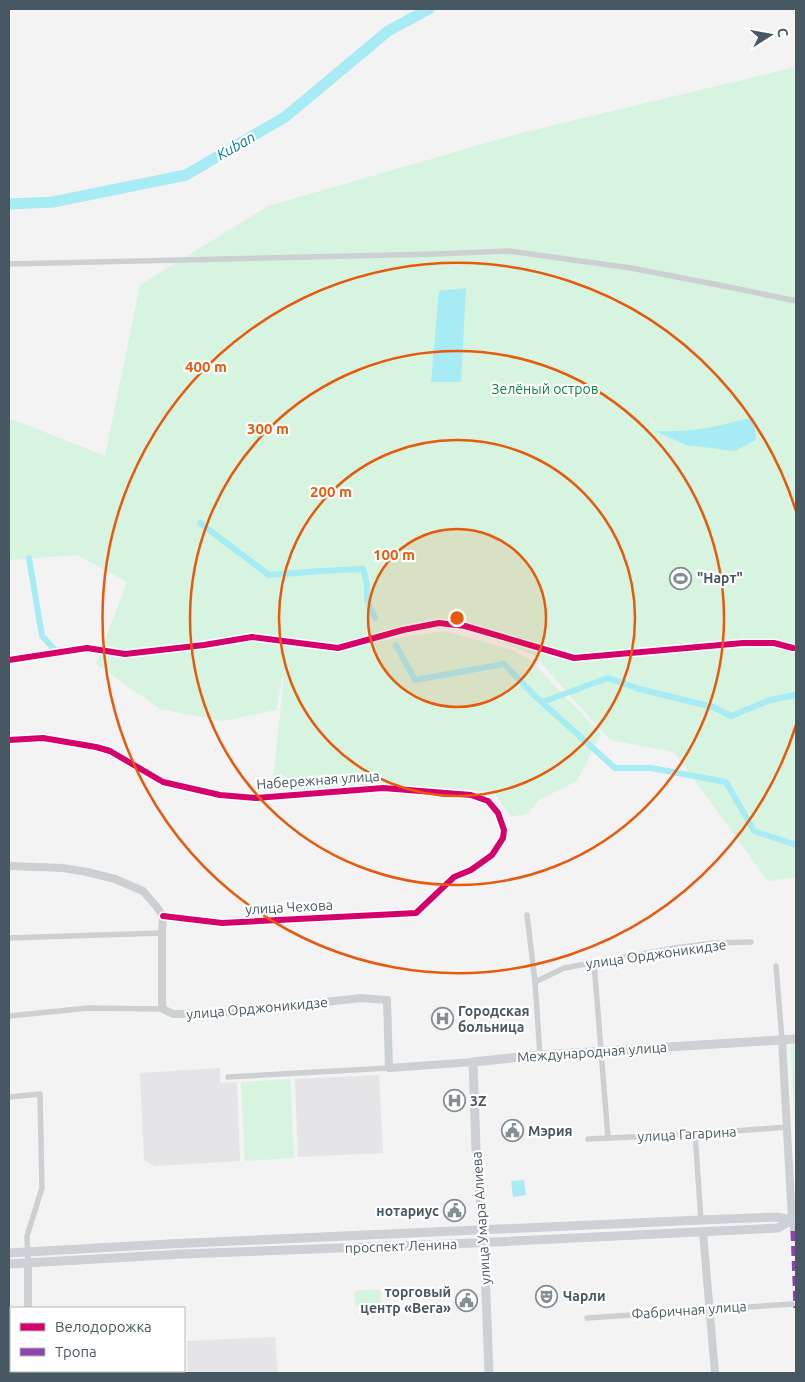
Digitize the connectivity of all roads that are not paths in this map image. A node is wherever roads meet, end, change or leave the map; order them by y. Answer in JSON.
{"nodes":[{"id":1,"x":9,"y":264,"type":"edge"},
{"id":2,"x":796,"y":302,"type":"edge"},
{"id":3,"x":793,"y":648,"type":"dead end"},
{"id":4,"x":9,"y":660,"type":"edge"},
{"id":5,"x":9,"y":740,"type":"edge"},
{"id":6,"x":9,"y":866,"type":"edge"},
{"id":7,"x":416,"y":913,"type":"joint"},
{"id":8,"x":527,"y":915,"type":"dead end"},
{"id":9,"x":163,"y":916,"type":"junction"},
{"id":10,"x":162,"y":933,"type":"junction"},
{"id":11,"x":9,"y":938,"type":"edge"},
{"id":12,"x":751,"y":942,"type":"dead end"},
{"id":13,"x":594,"y":963,"type":"junction"},
{"id":14,"x":776,"y":966,"type":"dead end"},
{"id":15,"x":535,"y":982,"type":"junction"},
{"id":16,"x":163,"y":1009,"type":"junction"},
{"id":17,"x":9,"y":1016,"type":"edge"},
{"id":18,"x":796,"y":1039,"type":"edge"},
{"id":19,"x":782,"y":1040,"type":"junction"},
{"id":20,"x":601,"y":1051,"type":"junction"},
{"id":21,"x":540,"y":1055,"type":"junction"},
{"id":22,"x":473,"y":1062,"type":"junction"},
{"id":23,"x":389,"y":1068,"type":"junction"},
{"id":24,"x":228,"y":1077,"type":"dead end"},
{"id":25,"x":9,"y":1097,"type":"edge"},
{"id":26,"x":787,"y":1127,"type":"junction"},
{"id":27,"x":695,"y":1134,"type":"junction"},
{"id":28,"x":608,"y":1138,"type":"junction"},
{"id":29,"x":588,"y":1139,"type":"dead end"},
{"id":30,"x":701,"y":1220,"type":"junction"},
{"id":31,"x":794,"y":1220,"type":"edge"},
{"id":32,"x":483,"y":1230,"type":"junction"},
{"id":33,"x":792,"y":1231,"type":"dead end"},
{"id":34,"x":703,"y":1232,"type":"junction"},
{"id":35,"x":484,"y":1242,"type":"junction"},
{"id":36,"x":27,"y":1252,"type":"junction"},
{"id":37,"x":9,"y":1253,"type":"edge"},
{"id":38,"x":28,"y":1263,"type":"junction"},
{"id":39,"x":9,"y":1264,"type":"edge"},
{"id":40,"x":792,"y":1304,"type":"dead end"},
{"id":41,"x":28,"y":1307,"type":"edge"},
{"id":42,"x":710,"y":1309,"type":"junction"},
{"id":43,"x":587,"y":1318,"type":"dead end"},
{"id":44,"x":489,"y":1373,"type":"edge"},
{"id":45,"x":715,"y":1373,"type":"edge"}],
"edges":[{"from":1,"to":2,"type":"street"},
{"from":3,"to":4,"type":"street"},
{"from":5,"to":7,"type":"street","name":"Набережная улица"},
{"from":6,"to":9,"type":"street"},
{"from":7,"to":9,"type":"street","name":"улица Чехова"},
{"from":8,"to":15,"type":"street"},
{"from":9,"to":10,"type":"street"},
{"from":10,"to":11,"type":"street"},
{"from":10,"to":16,"type":"street"},
{"from":12,"to":13,"type":"street","name":"улица Орджоникидзе"},
{"from":13,"to":15,"type":"street","name":"улица Орджоникидзе"},
{"from":13,"to":20,"type":"street"},
{"from":14,"to":19,"type":"street"},
{"from":15,"to":21,"type":"street"},
{"from":16,"to":17,"type":"street","name":"улица Орджоникидзе"},
{"from":16,"to":23,"type":"street","name":"улица Орджоникидзе"},
{"from":18,"to":19,"type":"main road","name":"Международная улица"},
{"from":19,"to":20,"type":"main road","name":"Международная улица"},
{"from":19,"to":26,"type":"street"},
{"from":20,"to":21,"type":"main road","name":"Международная улица"},
{"from":20,"to":28,"type":"street"},
{"from":21,"to":22,"type":"main road","name":"Международная улица"},
{"from":22,"to":23,"type":"street","name":"Международная улица"},
{"from":22,"to":32,"type":"main road","name":"улица Умара Алиева"},
{"from":23,"to":24,"type":"street","name":"Международная улица"},
{"from":25,"to":36,"type":"street"},
{"from":26,"to":27,"type":"street","name":"улица Гагарина"},
{"from":26,"to":31,"type":"street"},
{"from":27,"to":28,"type":"street","name":"улица Гагарина"},
{"from":27,"to":30,"type":"street"},
{"from":28,"to":29,"type":"street","name":"улица Гагарина"},
{"from":30,"to":31,"type":"main road","name":"проспект Ленина"},
{"from":30,"to":32,"type":"main road","name":"проспект Ленина"},
{"from":31,"to":33,"type":"street"},
{"from":31,"to":34,"type":"main road","name":"проспект Ленина"},
{"from":32,"to":35,"type":"main road","name":"улица Умара Алиева"},
{"from":32,"to":36,"type":"main road","name":"проспект Ленина"},
{"from":34,"to":35,"type":"main road","name":"проспект Ленина"},
{"from":34,"to":42,"type":"street"},
{"from":35,"to":38,"type":"main road","name":"проспект Ленина"},
{"from":35,"to":44,"type":"main road","name":"улица Умара Алиева"},
{"from":36,"to":37,"type":"main road","name":"проспект Ленина"},
{"from":36,"to":38,"type":"street"},
{"from":38,"to":39,"type":"main road","name":"проспект Ленина"},
{"from":38,"to":41,"type":"street"},
{"from":40,"to":42,"type":"street","name":"Фабричная улица"},
{"from":42,"to":43,"type":"street","name":"Фабричная улица"},
{"from":42,"to":45,"type":"street"}]}
